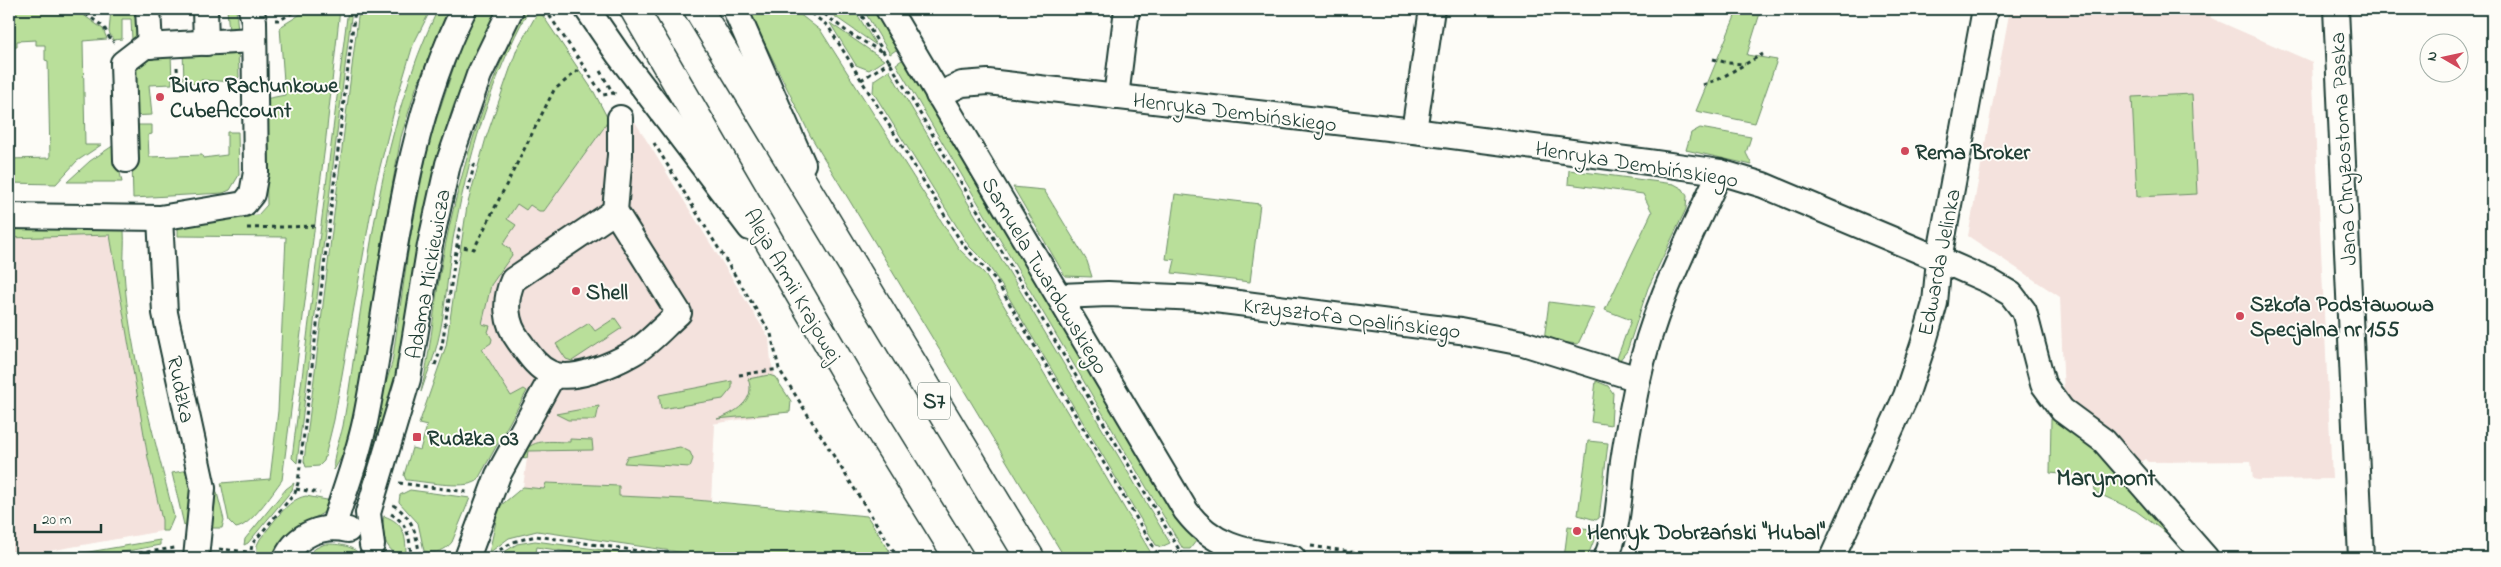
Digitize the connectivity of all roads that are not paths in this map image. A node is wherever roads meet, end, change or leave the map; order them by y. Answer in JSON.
{"nodes":[{"id":1,"x":148,"y":9,"type":"edge"},
{"id":2,"x":205,"y":9,"type":"edge"},
{"id":3,"x":251,"y":9,"type":"edge"},
{"id":4,"x":464,"y":9,"type":"edge"},
{"id":5,"x":511,"y":9,"type":"edge"},
{"id":6,"x":587,"y":9,"type":"edge"},
{"id":7,"x":634,"y":9,"type":"edge"},
{"id":8,"x":698,"y":9,"type":"edge"},
{"id":9,"x":735,"y":9,"type":"edge"},
{"id":10,"x":888,"y":9,"type":"edge"},
{"id":11,"x":1127,"y":9,"type":"edge"},
{"id":12,"x":1432,"y":9,"type":"edge"},
{"id":13,"x":1985,"y":9,"type":"edge"},
{"id":14,"x":2336,"y":9,"type":"edge"},
{"id":15,"x":253,"y":40,"type":"junction"},
{"id":16,"x":206,"y":43,"type":"junction"},
{"id":17,"x":144,"y":49,"type":"junction"},
{"id":18,"x":938,"y":95,"type":"junction"},
{"id":19,"x":1116,"y":97,"type":"junction"},
{"id":20,"x":620,"y":107,"type":"road end"},
{"id":21,"x":1414,"y":131,"type":"junction"},
{"id":22,"x":126,"y":160,"type":"dead end"},
{"id":23,"x":1720,"y":172,"type":"junction"},
{"id":24,"x":615,"y":211,"type":"junction"},
{"id":25,"x":9,"y":216,"type":"edge"},
{"id":26,"x":160,"y":218,"type":"junction"},
{"id":27,"x":838,"y":244,"type":"junction"},
{"id":28,"x":1939,"y":259,"type":"junction"},
{"id":29,"x":798,"y":292,"type":"junction"},
{"id":30,"x":1060,"y":296,"type":"junction"},
{"id":31,"x":552,"y":375,"type":"junction"},
{"id":32,"x":1638,"y":379,"type":"junction"},
{"id":33,"x":333,"y":528,"type":"junction"},
{"id":34,"x":195,"y":551,"type":"edge"},
{"id":35,"x":376,"y":552,"type":"edge"},
{"id":36,"x":286,"y":558,"type":"edge"},
{"id":37,"x":467,"y":558,"type":"edge"},
{"id":38,"x":959,"y":558,"type":"edge"},
{"id":39,"x":1030,"y":558,"type":"edge"},
{"id":40,"x":1292,"y":558,"type":"edge"},
{"id":41,"x":1606,"y":558,"type":"edge"},
{"id":42,"x":1832,"y":558,"type":"edge"},
{"id":43,"x":2206,"y":558,"type":"edge"},
{"id":44,"x":2362,"y":558,"type":"edge"}],
"edges":[{"from":1,"to":17,"type":"street"},
{"from":2,"to":16,"type":"street"},
{"from":3,"to":15,"type":"street"},
{"from":4,"to":33,"type":"street","name":"Adama Mickiewicza"},
{"from":5,"to":35,"type":"street","name":"Adama Mickiewicza"},
{"from":6,"to":29,"type":"street"},
{"from":7,"to":29,"type":"highway","name":"Aleja Armii Krajowej"},
{"from":8,"to":27,"type":"highway","number":"S7"},
{"from":9,"to":27,"type":"street"},
{"from":10,"to":18,"type":"street","name":"Samuela Twardowskiego"},
{"from":11,"to":19,"type":"street"},
{"from":12,"to":21,"type":"street"},
{"from":13,"to":28,"type":"street","name":"Edwarda Jelinka"},
{"from":14,"to":44,"type":"street","name":"Jana Chryzostoma Paska"},
{"from":15,"to":16,"type":"street"},
{"from":15,"to":26,"type":"street"},
{"from":16,"to":17,"type":"street"},
{"from":17,"to":22,"type":"street"},
{"from":18,"to":19,"type":"street","name":"Henryka Dembińskiego"},
{"from":18,"to":30,"type":"street","name":"Samuela Twardowskiego"},
{"from":19,"to":21,"type":"street","name":"Henryka Dembińskiego"},
{"from":20,"to":24,"type":"street"},
{"from":21,"to":23,"type":"street","name":"Henryka Dembińskiego"},
{"from":23,"to":28,"type":"street","name":"Henryka Dembińskiego"},
{"from":23,"to":32,"type":"street"},
{"from":24,"to":31,"type":"street"},
{"from":24,"to":31,"type":"street"},
{"from":25,"to":26,"type":"street"},
{"from":26,"to":34,"type":"street","name":"Rudzka"},
{"from":27,"to":39,"type":"highway","number":"S7"},
{"from":28,"to":42,"type":"street","name":"Edwarda Jelinka"},
{"from":28,"to":43,"type":"street","name":"Henryka Dembińskiego"},
{"from":29,"to":38,"type":"highway","name":"Aleja Armii Krajowej"},
{"from":30,"to":32,"type":"street","name":"Krzysztofa Opalińskiego"},
{"from":30,"to":40,"type":"street","name":"Samuela Twardowskiego"},
{"from":31,"to":37,"type":"street"},
{"from":32,"to":41,"type":"street"},
{"from":33,"to":35,"type":"street"},
{"from":33,"to":36,"type":"street"}]}
